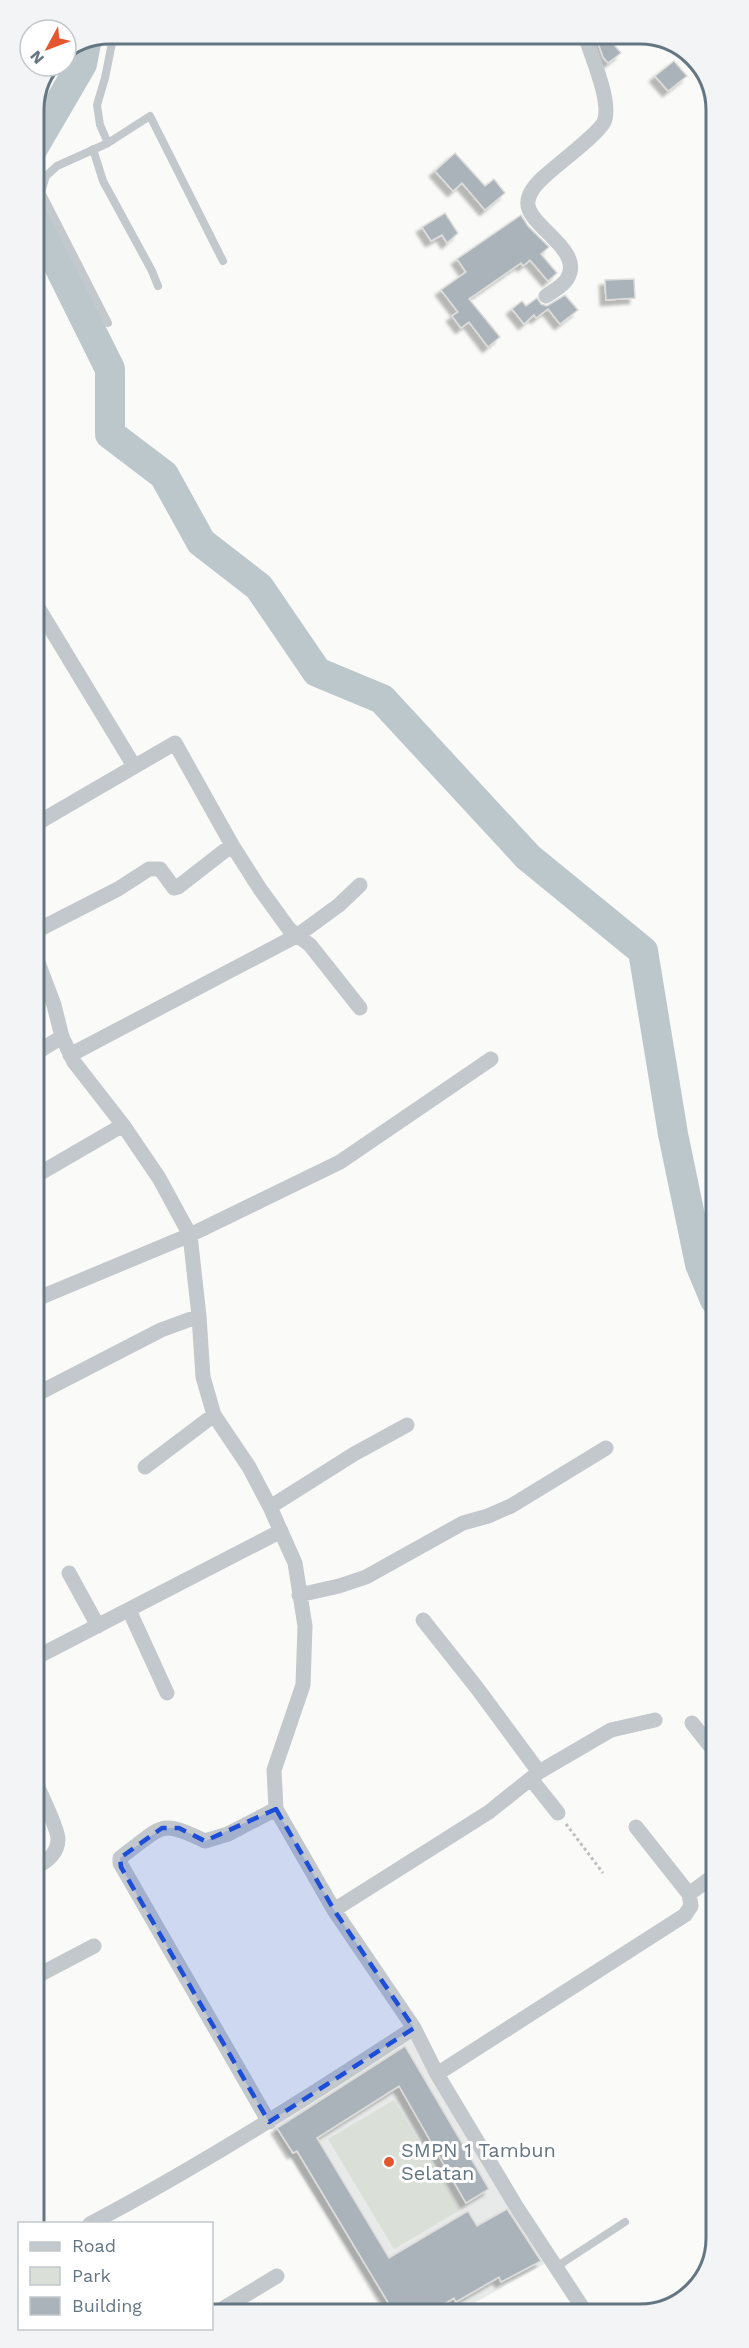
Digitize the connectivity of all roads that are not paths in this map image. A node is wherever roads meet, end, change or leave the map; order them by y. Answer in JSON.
{"nodes":[{"id":1,"x":112,"y":43,"type":"edge"},
{"id":2,"x":588,"y":44,"type":"edge"},
{"id":3,"x":108,"y":143,"type":"junction"},
{"id":4,"x":93,"y":149,"type":"junction"},
{"id":5,"x":43,"y":186,"type":"edge"},
{"id":6,"x":43,"y":196,"type":"edge"},
{"id":7,"x":223,"y":261,"type":"dead end"},
{"id":8,"x":158,"y":286,"type":"dead end"},
{"id":9,"x":546,"y":296,"type":"dead end"},
{"id":10,"x":108,"y":323,"type":"dead end"},
{"id":11,"x":43,"y":617,"type":"edge"},
{"id":12,"x":134,"y":766,"type":"junction"},
{"id":13,"x":43,"y":820,"type":"edge"},
{"id":14,"x":232,"y":845,"type":"junction"},
{"id":15,"x":360,"y":885,"type":"dead end"},
{"id":16,"x":43,"y":927,"type":"edge"},
{"id":17,"x":298,"y":935,"type":"junction"},
{"id":18,"x":43,"y":976,"type":"edge"},
{"id":19,"x":360,"y":1008,"type":"dead end"},
{"id":20,"x":62,"y":1037,"type":"junction"},
{"id":21,"x":43,"y":1049,"type":"edge"},
{"id":22,"x":70,"y":1054,"type":"junction"},
{"id":23,"x":491,"y":1059,"type":"dead end"},
{"id":24,"x":123,"y":1125,"type":"junction"},
{"id":25,"x":43,"y":1172,"type":"edge"},
{"id":26,"x":190,"y":1235,"type":"junction"},
{"id":27,"x":43,"y":1296,"type":"edge"},
{"id":28,"x":200,"y":1316,"type":"junction"},
{"id":29,"x":43,"y":1390,"type":"edge"},
{"id":30,"x":214,"y":1415,"type":"junction"},
{"id":31,"x":407,"y":1425,"type":"dead end"},
{"id":32,"x":606,"y":1448,"type":"dead end"},
{"id":33,"x":145,"y":1467,"type":"dead end"},
{"id":34,"x":270,"y":1507,"type":"junction"},
{"id":35,"x":281,"y":1531,"type":"junction"},
{"id":36,"x":69,"y":1573,"type":"dead end"},
{"id":37,"x":299,"y":1595,"type":"junction"},
{"id":38,"x":129,"y":1610,"type":"junction"},
{"id":39,"x":423,"y":1620,"type":"dead end"},
{"id":40,"x":98,"y":1626,"type":"junction"},
{"id":41,"x":43,"y":1654,"type":"edge"},
{"id":42,"x":166,"y":1693,"type":"dead end"},
{"id":43,"x":655,"y":1720,"type":"dead end"},
{"id":44,"x":692,"y":1723,"type":"dead end"},
{"id":45,"x":706,"y":1741,"type":"edge"},
{"id":46,"x":535,"y":1775,"type":"junction"},
{"id":47,"x":43,"y":1801,"type":"edge"},
{"id":48,"x":276,"y":1809,"type":"junction"},
{"id":49,"x":558,"y":1813,"type":"road end"},
{"id":50,"x":636,"y":1827,"type":"dead end"},
{"id":51,"x":43,"y":1864,"type":"edge"},
{"id":52,"x":706,"y":1881,"type":"edge"},
{"id":53,"x":689,"y":1894,"type":"junction"},
{"id":54,"x":334,"y":1910,"type":"junction"},
{"id":55,"x":94,"y":1946,"type":"dead end"},
{"id":56,"x":43,"y":1973,"type":"edge"},
{"id":57,"x":414,"y":2028,"type":"junction"},
{"id":58,"x":437,"y":2074,"type":"junction"},
{"id":59,"x":269,"y":2122,"type":"junction"},
{"id":60,"x":92,"y":2222,"type":"edge"},
{"id":61,"x":625,"y":2222,"type":"dead end"},
{"id":62,"x":556,"y":2267,"type":"junction"},
{"id":63,"x":277,"y":2276,"type":"dead end"},
{"id":64,"x":231,"y":2304,"type":"edge"},
{"id":65,"x":580,"y":2304,"type":"edge"}],
"edges":[{"from":1,"to":3,"type":"lane"},
{"from":2,"to":9,"type":"street"},
{"from":3,"to":4,"type":"lane"},
{"from":3,"to":7,"type":"lane"},
{"from":4,"to":5,"type":"lane"},
{"from":4,"to":8,"type":"lane"},
{"from":6,"to":10,"type":"lane"},
{"from":11,"to":12,"type":"street"},
{"from":12,"to":13,"type":"street"},
{"from":12,"to":14,"type":"street"},
{"from":14,"to":16,"type":"street"},
{"from":14,"to":17,"type":"street"},
{"from":15,"to":17,"type":"street"},
{"from":17,"to":19,"type":"street"},
{"from":17,"to":22,"type":"street"},
{"from":18,"to":20,"type":"street"},
{"from":20,"to":21,"type":"street"},
{"from":20,"to":22,"type":"street"},
{"from":22,"to":24,"type":"street"},
{"from":23,"to":26,"type":"street"},
{"from":24,"to":25,"type":"street"},
{"from":24,"to":26,"type":"street"},
{"from":26,"to":27,"type":"street"},
{"from":26,"to":28,"type":"street"},
{"from":28,"to":29,"type":"street"},
{"from":28,"to":30,"type":"street"},
{"from":30,"to":33,"type":"street"},
{"from":30,"to":34,"type":"street"},
{"from":31,"to":34,"type":"street"},
{"from":32,"to":37,"type":"street"},
{"from":34,"to":35,"type":"street"},
{"from":35,"to":37,"type":"street"},
{"from":35,"to":38,"type":"street"},
{"from":36,"to":40,"type":"street"},
{"from":37,"to":48,"type":"street"},
{"from":38,"to":40,"type":"street"},
{"from":38,"to":42,"type":"street"},
{"from":39,"to":46,"type":"street"},
{"from":40,"to":41,"type":"street"},
{"from":43,"to":46,"type":"street"},
{"from":44,"to":45,"type":"street"},
{"from":46,"to":49,"type":"street"},
{"from":46,"to":54,"type":"street"},
{"from":47,"to":51,"type":"street"},
{"from":48,"to":54,"type":"street"},
{"from":48,"to":59,"type":"street"},
{"from":50,"to":53,"type":"street"},
{"from":52,"to":53,"type":"street"},
{"from":53,"to":58,"type":"street"},
{"from":54,"to":57,"type":"street"},
{"from":55,"to":56,"type":"street"},
{"from":57,"to":58,"type":"street"},
{"from":57,"to":59,"type":"street"},
{"from":58,"to":62,"type":"street"},
{"from":59,"to":60,"type":"street"},
{"from":61,"to":62,"type":"lane"},
{"from":62,"to":65,"type":"street"},
{"from":63,"to":64,"type":"street"}]}
